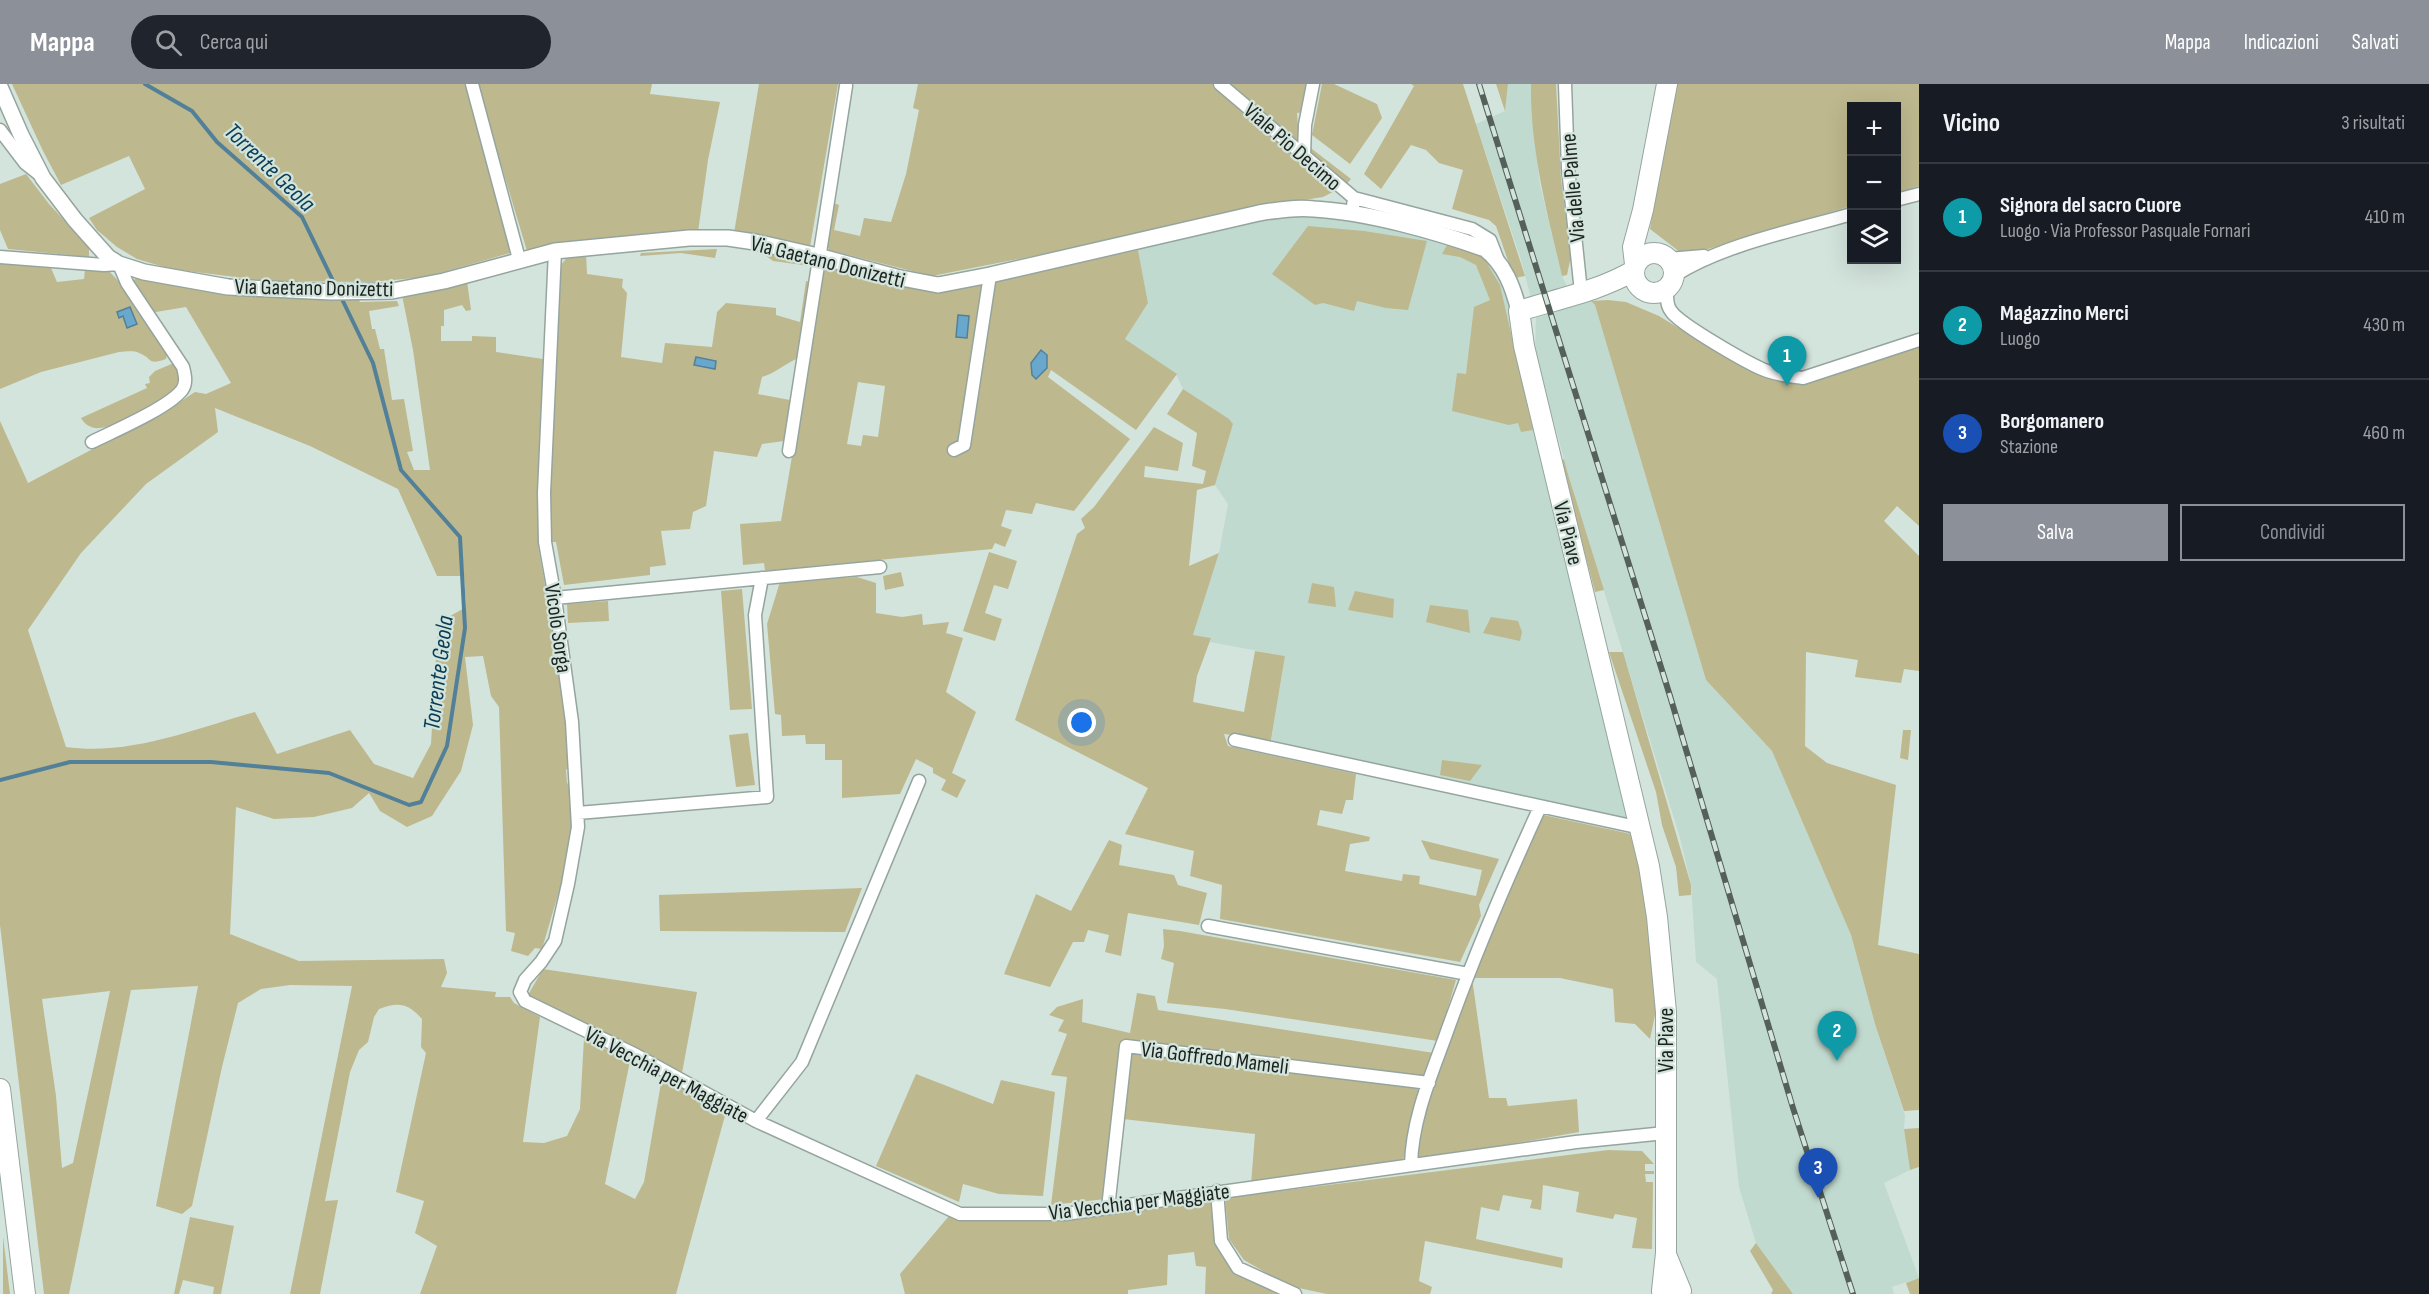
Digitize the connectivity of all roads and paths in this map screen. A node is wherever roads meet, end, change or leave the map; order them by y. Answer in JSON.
{"nodes":[{"id":1,"x":472,"y":84,"type":"edge"},
{"id":2,"x":1220,"y":84,"type":"edge"},
{"id":3,"x":1313,"y":84,"type":"edge"},
{"id":4,"x":1565,"y":84,"type":"edge"},
{"id":5,"x":1667,"y":84,"type":"edge"},
{"id":6,"x":846,"y":86,"type":"dead end"},
{"id":7,"x":0,"y":87,"type":"edge"},
{"id":8,"x":0,"y":130,"type":"edge"},
{"id":9,"x":1304,"y":155,"type":"junction"},
{"id":10,"x":43,"y":178,"type":"junction"},
{"id":11,"x":1919,"y":194,"type":"edge"},
{"id":12,"x":1354,"y":198,"type":"junction"},
{"id":13,"x":1901,"y":199,"type":"edge"},
{"id":14,"x":1643,"y":210,"type":"junction"},
{"id":15,"x":1352,"y":214,"type":"junction"},
{"id":16,"x":1847,"y":215,"type":"edge"},
{"id":17,"x":555,"y":251,"type":"junction"},
{"id":18,"x":1717,"y":254,"type":"junction"},
{"id":19,"x":819,"y":256,"type":"junction"},
{"id":20,"x":0,"y":257,"type":"edge"},
{"id":21,"x":1497,"y":258,"type":"junction"},
{"id":22,"x":519,"y":259,"type":"junction"},
{"id":23,"x":119,"y":264,"type":"junction"},
{"id":24,"x":1634,"y":268,"type":"junction"},
{"id":25,"x":1667,"y":269,"type":"junction"},
{"id":26,"x":990,"y":275,"type":"junction"},
{"id":27,"x":1587,"y":291,"type":"junction"},
{"id":28,"x":1644,"y":291,"type":"junction"},
{"id":29,"x":1519,"y":311,"type":"junction"},
{"id":30,"x":1919,"y":340,"type":"edge"},
{"id":31,"x":92,"y":442,"type":"dead end"},
{"id":32,"x":954,"y":450,"type":"dead end"},
{"id":33,"x":789,"y":451,"type":"dead end"},
{"id":34,"x":880,"y":567,"type":"dead end"},
{"id":35,"x":762,"y":578,"type":"junction"},
{"id":36,"x":555,"y":598,"type":"junction"},
{"id":37,"x":1235,"y":741,"type":"dead end"},
{"id":38,"x":919,"y":781,"type":"dead end"},
{"id":39,"x":1540,"y":807,"type":"junction"},
{"id":40,"x":578,"y":813,"type":"junction"},
{"id":41,"x":1641,"y":828,"type":"junction"},
{"id":42,"x":1208,"y":926,"type":"dead end"},
{"id":43,"x":1468,"y":974,"type":"junction"},
{"id":44,"x":520,"y":992,"type":"joint"},
{"id":45,"x":1429,"y":1083,"type":"junction"},
{"id":46,"x":0,"y":1089,"type":"edge"},
{"id":47,"x":756,"y":1121,"type":"junction"},
{"id":48,"x":1665,"y":1133,"type":"junction"},
{"id":49,"x":1411,"y":1165,"type":"junction"},
{"id":50,"x":1217,"y":1191,"type":"junction"},
{"id":51,"x":1108,"y":1208,"type":"junction"},
{"id":52,"x":1671,"y":1293,"type":"edge"},
{"id":53,"x":25,"y":1294,"type":"edge"},
{"id":54,"x":1295,"y":1294,"type":"edge"}],
"edges":[{"from":1,"to":22,"type":"street"},
{"from":2,"to":9,"type":"street","name":"Viale Pio Decimo"},
{"from":3,"to":9,"type":"street"},
{"from":4,"to":27,"type":"street","name":"Via delle Palme"},
{"from":5,"to":14,"type":"main road"},
{"from":6,"to":19,"type":"street"},
{"from":7,"to":10,"type":"street","name":"Via Gaetano Donizetti"},
{"from":8,"to":10,"type":"street"},
{"from":9,"to":12,"type":"street","name":"Viale Pio Decimo"},
{"from":10,"to":23,"type":"street","name":"Via Gaetano Donizetti"},
{"from":11,"to":13,"type":"street"},
{"from":12,"to":15,"type":"street","name":"Viale Pio Decimo"},
{"from":12,"to":21,"type":"street"},
{"from":14,"to":24,"type":"main road"},
{"from":14,"to":25,"type":"main road"},
{"from":15,"to":21,"type":"street","name":"Via Gaetano Donizetti"},
{"from":15,"to":26,"type":"street","name":"Via Gaetano Donizetti"},
{"from":16,"to":18,"type":"street"},
{"from":17,"to":19,"type":"street","name":"Via Gaetano Donizetti"},
{"from":17,"to":22,"type":"street","name":"Via Gaetano Donizetti"},
{"from":17,"to":36,"type":"street","name":"Vicolo Sorga"},
{"from":18,"to":25,"type":"street"},
{"from":18,"to":25,"type":"street"},
{"from":19,"to":26,"type":"street","name":"Via Gaetano Donizetti"},
{"from":19,"to":33,"type":"street"},
{"from":20,"to":23,"type":"street"},
{"from":21,"to":29,"type":"street"},
{"from":22,"to":23,"type":"street","name":"Via Gaetano Donizetti"},
{"from":23,"to":31,"type":"street"},
{"from":24,"to":25,"type":"main road"},
{"from":24,"to":27,"type":"main road"},
{"from":24,"to":28,"type":"main road"},
{"from":25,"to":28,"type":"main road"},
{"from":25,"to":30,"type":"street"},
{"from":26,"to":32,"type":"street"},
{"from":27,"to":28,"type":"main road"},
{"from":27,"to":29,"type":"main road"},
{"from":29,"to":41,"type":"main road","name":"Via Piave"},
{"from":34,"to":35,"type":"street"},
{"from":35,"to":36,"type":"street"},
{"from":35,"to":40,"type":"street"},
{"from":36,"to":40,"type":"street","name":"Vicolo Sorga"},
{"from":37,"to":39,"type":"street"},
{"from":38,"to":47,"type":"street"},
{"from":39,"to":41,"type":"street"},
{"from":39,"to":43,"type":"street"},
{"from":40,"to":44,"type":"street","name":"Vicolo Sorga"},
{"from":41,"to":48,"type":"main road","name":"Via Piave"},
{"from":42,"to":43,"type":"street"},
{"from":43,"to":45,"type":"street"},
{"from":44,"to":47,"type":"street","name":"Via Vecchia per Maggiate"},
{"from":45,"to":49,"type":"street"},
{"from":45,"to":51,"type":"street","name":"Via Goffredo Mameli"},
{"from":46,"to":53,"type":"main road"},
{"from":47,"to":51,"type":"street","name":"Via Vecchia per Maggiate"},
{"from":48,"to":49,"type":"street","name":"Via Vecchia per Maggiate"},
{"from":48,"to":52,"type":"main road","name":"Via Piave"},
{"from":49,"to":50,"type":"street","name":"Via Vecchia per Maggiate"},
{"from":50,"to":51,"type":"street","name":"Via Vecchia per Maggiate"},
{"from":50,"to":54,"type":"street"}]}
